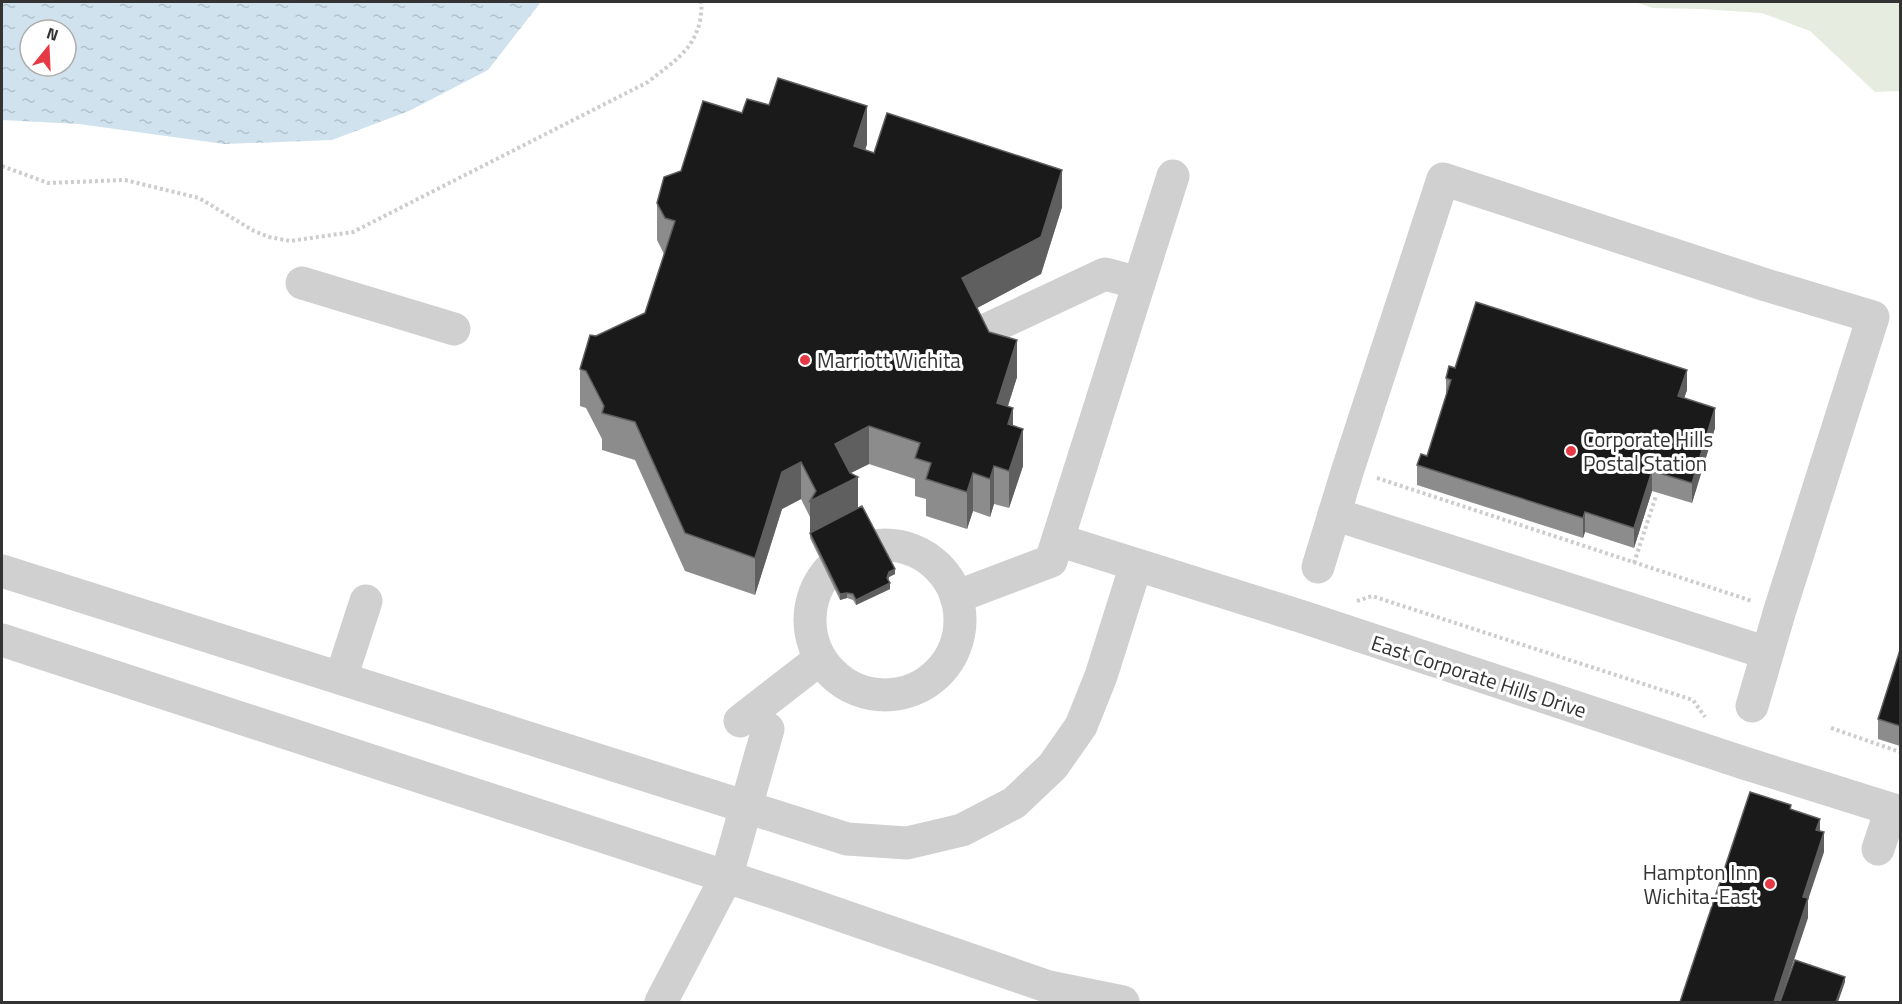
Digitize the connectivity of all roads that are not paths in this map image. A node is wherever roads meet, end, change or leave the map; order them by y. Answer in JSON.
{"nodes":[{"id":1,"x":1173,"y":176,"type":"dead end"},
{"id":2,"x":302,"y":283,"type":"dead end"},
{"id":3,"x":1139,"y":283,"type":"junction"},
{"id":4,"x":454,"y":329,"type":"dead end"},
{"id":5,"x":973,"y":336,"type":"edge"},
{"id":6,"x":1334,"y":514,"type":"junction"},
{"id":7,"x":1058,"y":540,"type":"junction"},
{"id":8,"x":1137,"y":565,"type":"junction"},
{"id":9,"x":1318,"y":567,"type":"dead end"},
{"id":10,"x":2,"y":571,"type":"edge"},
{"id":11,"x":956,"y":597,"type":"junction"},
{"id":12,"x":366,"y":601,"type":"dead end"},
{"id":13,"x":2,"y":640,"type":"edge"},
{"id":14,"x":1767,"y":653,"type":"junction"},
{"id":15,"x":820,"y":659,"type":"junction"},
{"id":16,"x":341,"y":678,"type":"junction"},
{"id":17,"x":1752,"y":706,"type":"dead end"},
{"id":18,"x":744,"y":807,"type":"junction"},
{"id":19,"x":1896,"y":811,"type":"edge"},
{"id":20,"x":1878,"y":849,"type":"dead end"},
{"id":21,"x":726,"y":878,"type":"junction"},
{"id":22,"x":662,"y":1002,"type":"edge"},
{"id":23,"x":1123,"y":1002,"type":"edge"}],
"edges":[{"from":1,"to":3,"type":"street"},
{"from":2,"to":4,"type":"street"},
{"from":3,"to":5,"type":"street"},
{"from":3,"to":7,"type":"street"},
{"from":6,"to":9,"type":"street"},
{"from":6,"to":14,"type":"street"},
{"from":6,"to":14,"type":"street"},
{"from":7,"to":8,"type":"street","name":"East Corporate Hills Drive"},
{"from":7,"to":11,"type":"street"},
{"from":8,"to":18,"type":"street"},
{"from":8,"to":19,"type":"street","name":"East Corporate Hills Drive"},
{"from":10,"to":16,"type":"street"},
{"from":11,"to":15,"type":"street"},
{"from":11,"to":15,"type":"street"},
{"from":12,"to":16,"type":"street"},
{"from":13,"to":21,"type":"street"},
{"from":14,"to":17,"type":"street"},
{"from":15,"to":18,"type":"street"},
{"from":16,"to":18,"type":"street"},
{"from":18,"to":21,"type":"street"},
{"from":19,"to":20,"type":"street"},
{"from":21,"to":22,"type":"street"},
{"from":21,"to":23,"type":"street"}]}
